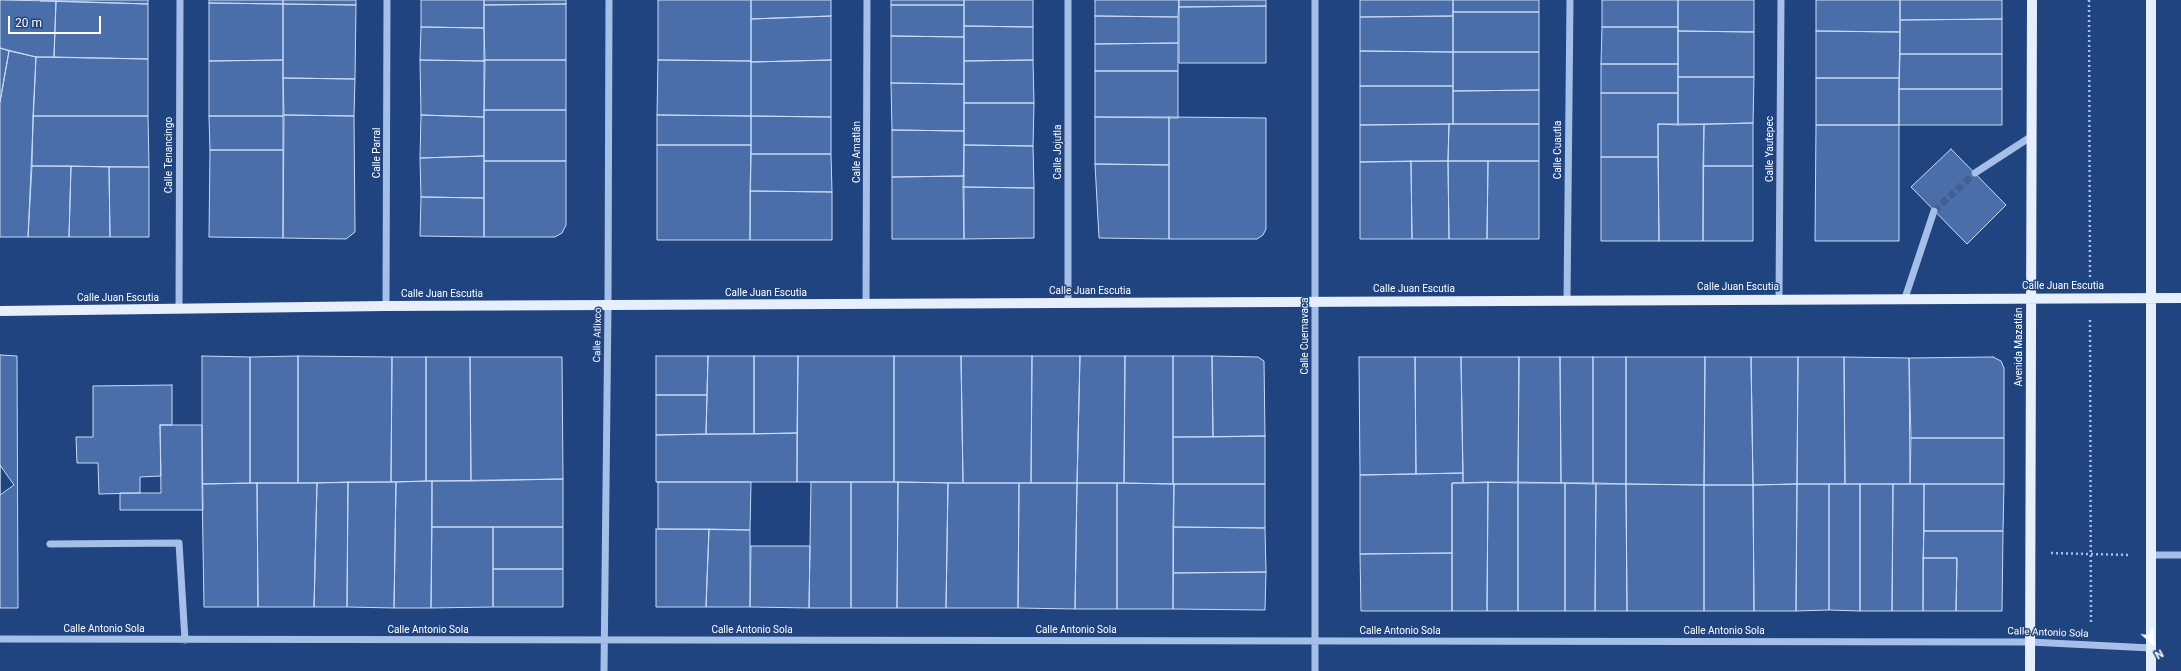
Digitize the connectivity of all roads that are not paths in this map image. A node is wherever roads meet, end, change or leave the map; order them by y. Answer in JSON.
{"nodes":[{"id":1,"x":180,"y":0,"type":"edge"},
{"id":2,"x":387,"y":0,"type":"edge"},
{"id":3,"x":609,"y":0,"type":"edge"},
{"id":4,"x":867,"y":0,"type":"edge"},
{"id":5,"x":1068,"y":0,"type":"edge"},
{"id":6,"x":1315,"y":0,"type":"edge"},
{"id":7,"x":1570,"y":0,"type":"edge"},
{"id":8,"x":1781,"y":0,"type":"edge"},
{"id":9,"x":2032,"y":0,"type":"edge"},
{"id":10,"x":2151,"y":0,"type":"edge"},
{"id":11,"x":2032,"y":136,"type":"junction"},
{"id":12,"x":1975,"y":173,"type":"tunnel mouth"},
{"id":13,"x":1934,"y":210,"type":"tunnel mouth"},
{"id":14,"x":2031,"y":297,"type":"junction"},
{"id":15,"x":1905,"y":298,"type":"junction"},
{"id":16,"x":2152,"y":298,"type":"junction"},
{"id":17,"x":2181,"y":298,"type":"edge"},
{"id":18,"x":1779,"y":299,"type":"junction"},
{"id":19,"x":1567,"y":300,"type":"junction"},
{"id":20,"x":1315,"y":302,"type":"junction"},
{"id":21,"x":1068,"y":304,"type":"junction"},
{"id":22,"x":866,"y":305,"type":"junction"},
{"id":23,"x":386,"y":306,"type":"junction"},
{"id":24,"x":608,"y":306,"type":"junction"},
{"id":25,"x":179,"y":310,"type":"junction"},
{"id":26,"x":0,"y":311,"type":"edge"},
{"id":27,"x":50,"y":544,"type":"dead end"},
{"id":28,"x":2151,"y":555,"type":"junction"},
{"id":29,"x":2181,"y":555,"type":"edge"},
{"id":30,"x":0,"y":639,"type":"edge"},
{"id":31,"x":185,"y":640,"type":"junction"},
{"id":32,"x":604,"y":640,"type":"junction"},
{"id":33,"x":1315,"y":641,"type":"junction"},
{"id":34,"x":2030,"y":642,"type":"junction"},
{"id":35,"x":2151,"y":648,"type":"junction"},
{"id":36,"x":604,"y":671,"type":"edge"},
{"id":37,"x":1315,"y":671,"type":"edge"},
{"id":38,"x":2030,"y":671,"type":"edge"},
{"id":39,"x":2151,"y":671,"type":"edge"}],
"edges":[{"from":1,"to":25,"type":"street","name":"Calle Tenancingo"},
{"from":2,"to":23,"type":"street","name":"Calle Parral"},
{"from":3,"to":24,"type":"street","name":"Calle Atlixco"},
{"from":4,"to":22,"type":"street","name":"Calle Amatlán"},
{"from":5,"to":21,"type":"street","name":"Calle Jojutla"},
{"from":6,"to":20,"type":"street","name":"Calle Cuernavaca"},
{"from":7,"to":19,"type":"street","name":"Calle Cuautla"},
{"from":8,"to":18,"type":"street","name":"Calle Yautepec"},
{"from":9,"to":11,"type":"main road","name":"Avenida Mazatlán"},
{"from":10,"to":16,"type":"main road"},
{"from":11,"to":12,"type":"street"},
{"from":11,"to":14,"type":"main road","name":"Avenida Mazatlán"},
{"from":13,"to":15,"type":"street"},
{"from":14,"to":15,"type":"main road","name":"Calle Juan Escutia"},
{"from":14,"to":16,"type":"main road","name":"Calle Juan Escutia"},
{"from":14,"to":34,"type":"main road","name":"Avenida Mazatlán"},
{"from":15,"to":18,"type":"main road","name":"Calle Juan Escutia"},
{"from":16,"to":17,"type":"main road","name":"Calle Juan Escutia"},
{"from":16,"to":28,"type":"main road"},
{"from":18,"to":19,"type":"main road","name":"Calle Juan Escutia"},
{"from":19,"to":20,"type":"main road","name":"Calle Juan Escutia"},
{"from":20,"to":21,"type":"main road","name":"Calle Juan Escutia"},
{"from":20,"to":33,"type":"street","name":"Calle Cuernavaca"},
{"from":21,"to":22,"type":"main road","name":"Calle Juan Escutia"},
{"from":22,"to":24,"type":"main road","name":"Calle Juan Escutia"},
{"from":23,"to":24,"type":"main road","name":"Calle Juan Escutia"},
{"from":23,"to":25,"type":"main road","name":"Calle Juan Escutia"},
{"from":24,"to":32,"type":"street","name":"Calle Atlixco"},
{"from":25,"to":26,"type":"main road","name":"Calle Juan Escutia"},
{"from":27,"to":31,"type":"street"},
{"from":28,"to":29,"type":"street"},
{"from":28,"to":35,"type":"main road"},
{"from":30,"to":31,"type":"street","name":"Calle Antonio Sola"},
{"from":31,"to":32,"type":"street","name":"Calle Antonio Sola"},
{"from":32,"to":33,"type":"street","name":"Calle Antonio Sola"},
{"from":32,"to":36,"type":"street","name":"Calle Atlixco"},
{"from":33,"to":34,"type":"street","name":"Calle Antonio Sola"},
{"from":33,"to":37,"type":"street","name":"Calle Cuernavaca"},
{"from":34,"to":35,"type":"street","name":"Calle Antonio Sola"},
{"from":34,"to":38,"type":"main road","name":"Avenida Mazatlán"},
{"from":35,"to":39,"type":"main road"}]}
